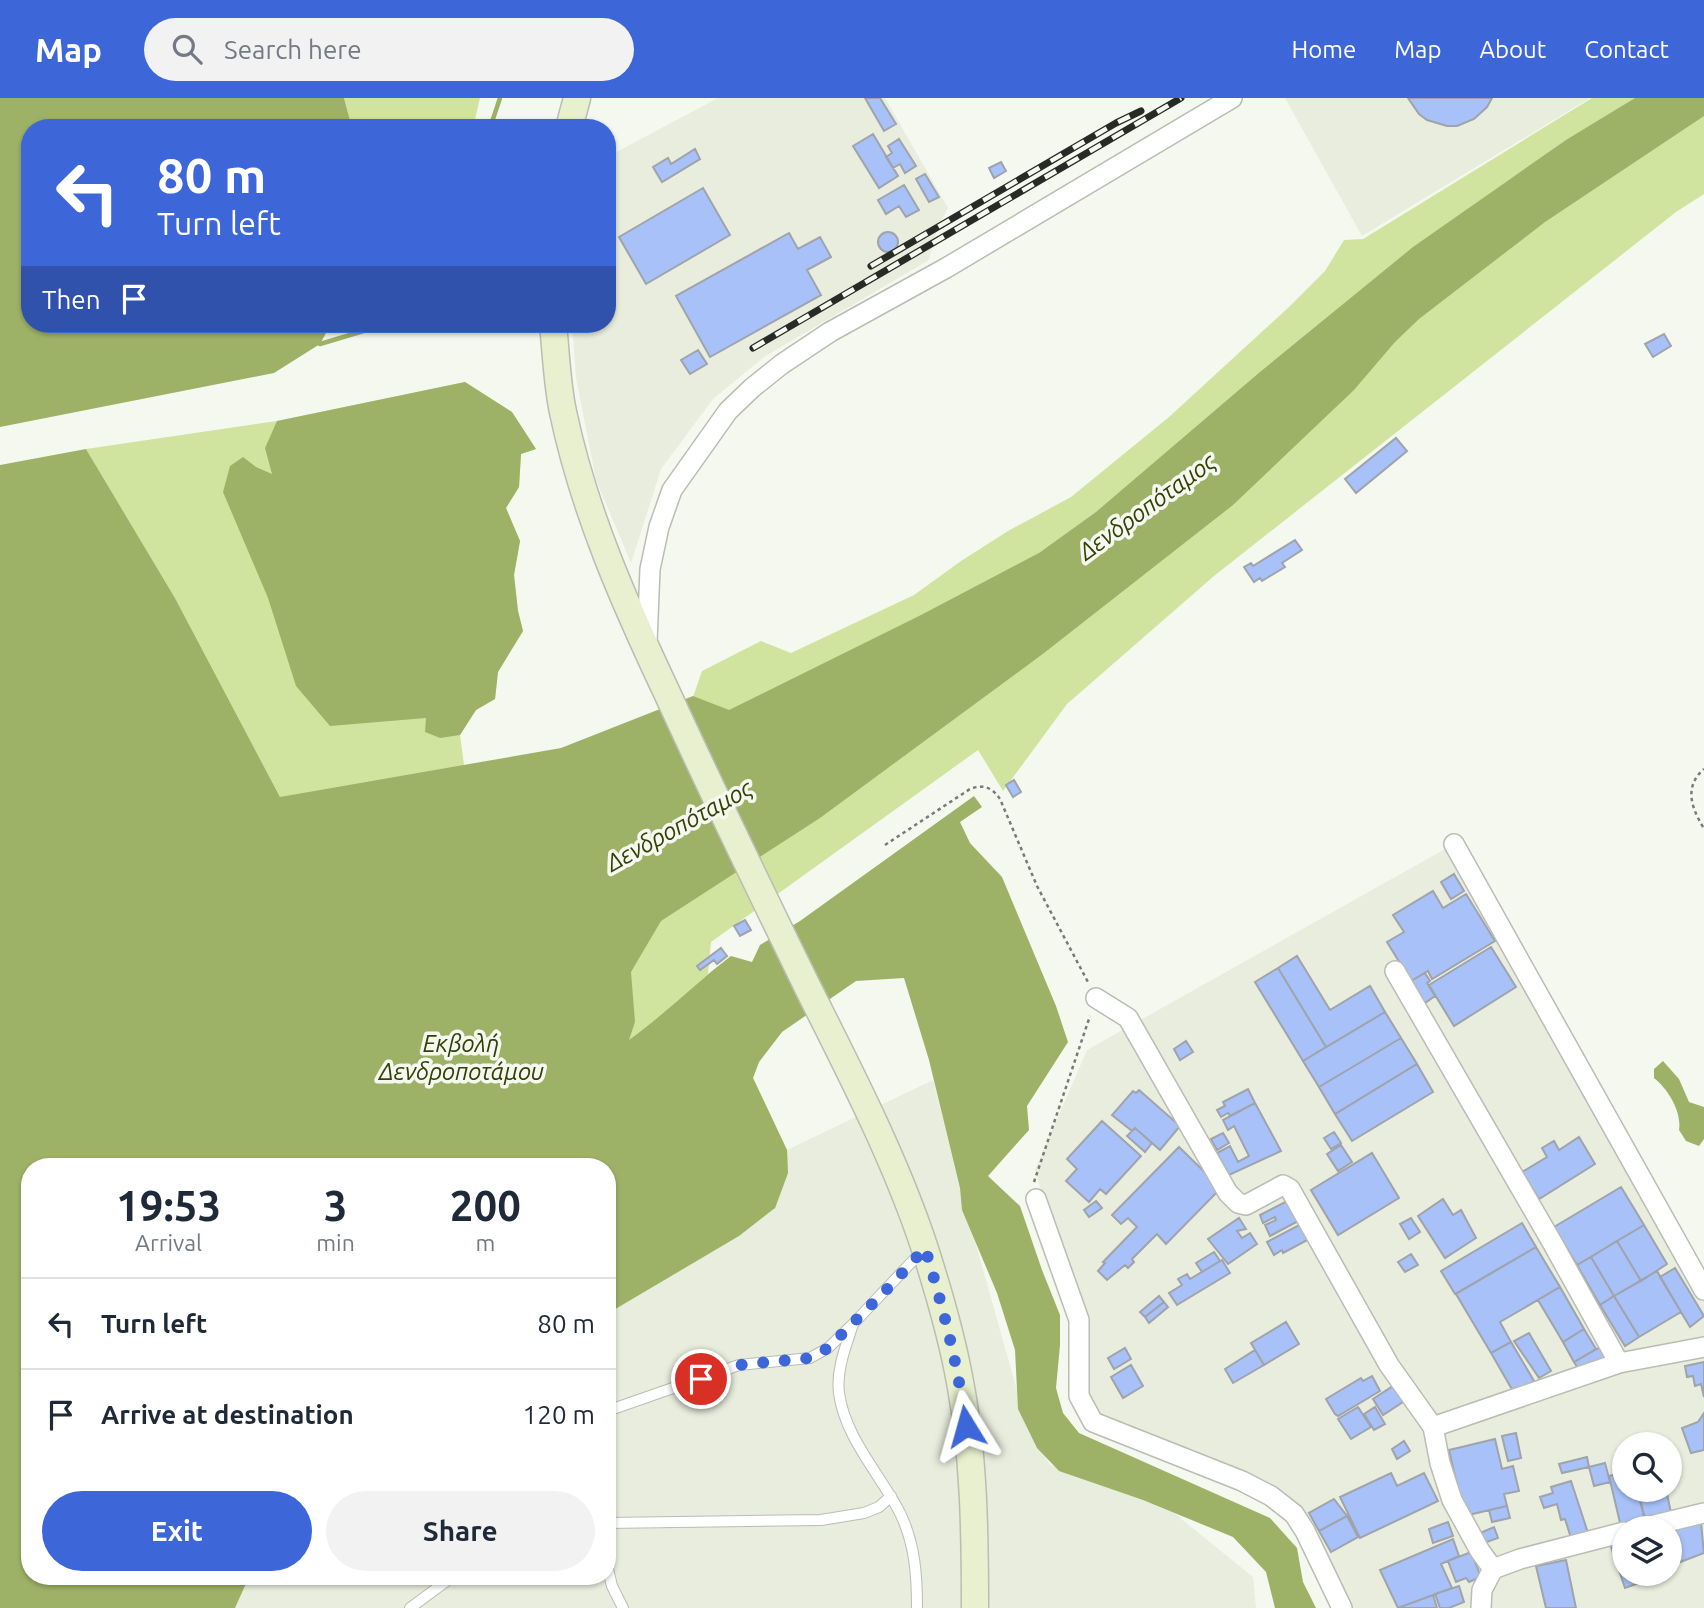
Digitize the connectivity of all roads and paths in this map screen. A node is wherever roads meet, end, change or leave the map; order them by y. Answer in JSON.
{"nodes":[{"id":1,"x":577,"y":98,"type":"edge"},
{"id":2,"x":1232,"y":98,"type":"edge"},
{"id":3,"x":571,"y":119,"type":"edge"},
{"id":4,"x":554,"y":333,"type":"edge"},
{"id":5,"x":647,"y":650,"type":"junction"},
{"id":6,"x":1704,"y":769,"type":"edge"},
{"id":7,"x":1703,"y":827,"type":"edge"},
{"id":8,"x":1454,"y":844,"type":"dead end"},
{"id":9,"x":885,"y":845,"type":"dead end"},
{"id":10,"x":1395,"y":971,"type":"dead end"},
{"id":11,"x":1097,"y":998,"type":"junction"},
{"id":12,"x":1036,"y":1199,"type":"joint"},
{"id":13,"x":925,"y":1248,"type":"junction"},
{"id":14,"x":1704,"y":1290,"type":"edge"},
{"id":15,"x":853,"y":1324,"type":"junction"},
{"id":16,"x":1704,"y":1347,"type":"edge"},
{"id":17,"x":1619,"y":1363,"type":"junction"},
{"id":18,"x":616,"y":1408,"type":"edge"},
{"id":19,"x":1433,"y":1427,"type":"junction"},
{"id":20,"x":891,"y":1496,"type":"junction"},
{"id":21,"x":1704,"y":1513,"type":"edge"},
{"id":22,"x":1682,"y":1518,"type":"edge"},
{"id":23,"x":616,"y":1523,"type":"edge"},
{"id":24,"x":1612,"y":1535,"type":"edge"},
{"id":25,"x":1493,"y":1569,"type":"junction"},
{"id":26,"x":441,"y":1585,"type":"edge"},
{"id":27,"x":612,"y":1585,"type":"edge"},
{"id":28,"x":410,"y":1608,"type":"edge"},
{"id":29,"x":623,"y":1608,"type":"edge"},
{"id":30,"x":917,"y":1608,"type":"edge"},
{"id":31,"x":975,"y":1608,"type":"edge"},
{"id":32,"x":1342,"y":1608,"type":"edge"},
{"id":33,"x":1481,"y":1608,"type":"edge"}],
"edges":[{"from":1,"to":3,"type":"street"},
{"from":2,"to":5,"type":"street"},
{"from":4,"to":5,"type":"street"},
{"from":5,"to":13,"type":"street"},
{"from":6,"to":7,"type":"path"},
{"from":8,"to":14,"type":"street"},
{"from":9,"to":11,"type":"path"},
{"from":10,"to":17,"type":"street"},
{"from":11,"to":12,"type":"path"},
{"from":11,"to":19,"type":"street"},
{"from":12,"to":32,"type":"street"},
{"from":13,"to":15,"type":"lane"},
{"from":13,"to":31,"type":"street"},
{"from":15,"to":18,"type":"lane"},
{"from":15,"to":20,"type":"lane"},
{"from":16,"to":17,"type":"street"},
{"from":17,"to":19,"type":"street"},
{"from":19,"to":25,"type":"street"},
{"from":20,"to":23,"type":"lane"},
{"from":20,"to":30,"type":"lane"},
{"from":21,"to":22,"type":"street"},
{"from":24,"to":25,"type":"street"},
{"from":25,"to":33,"type":"street"},
{"from":26,"to":28,"type":"lane"},
{"from":27,"to":29,"type":"lane"}]}
